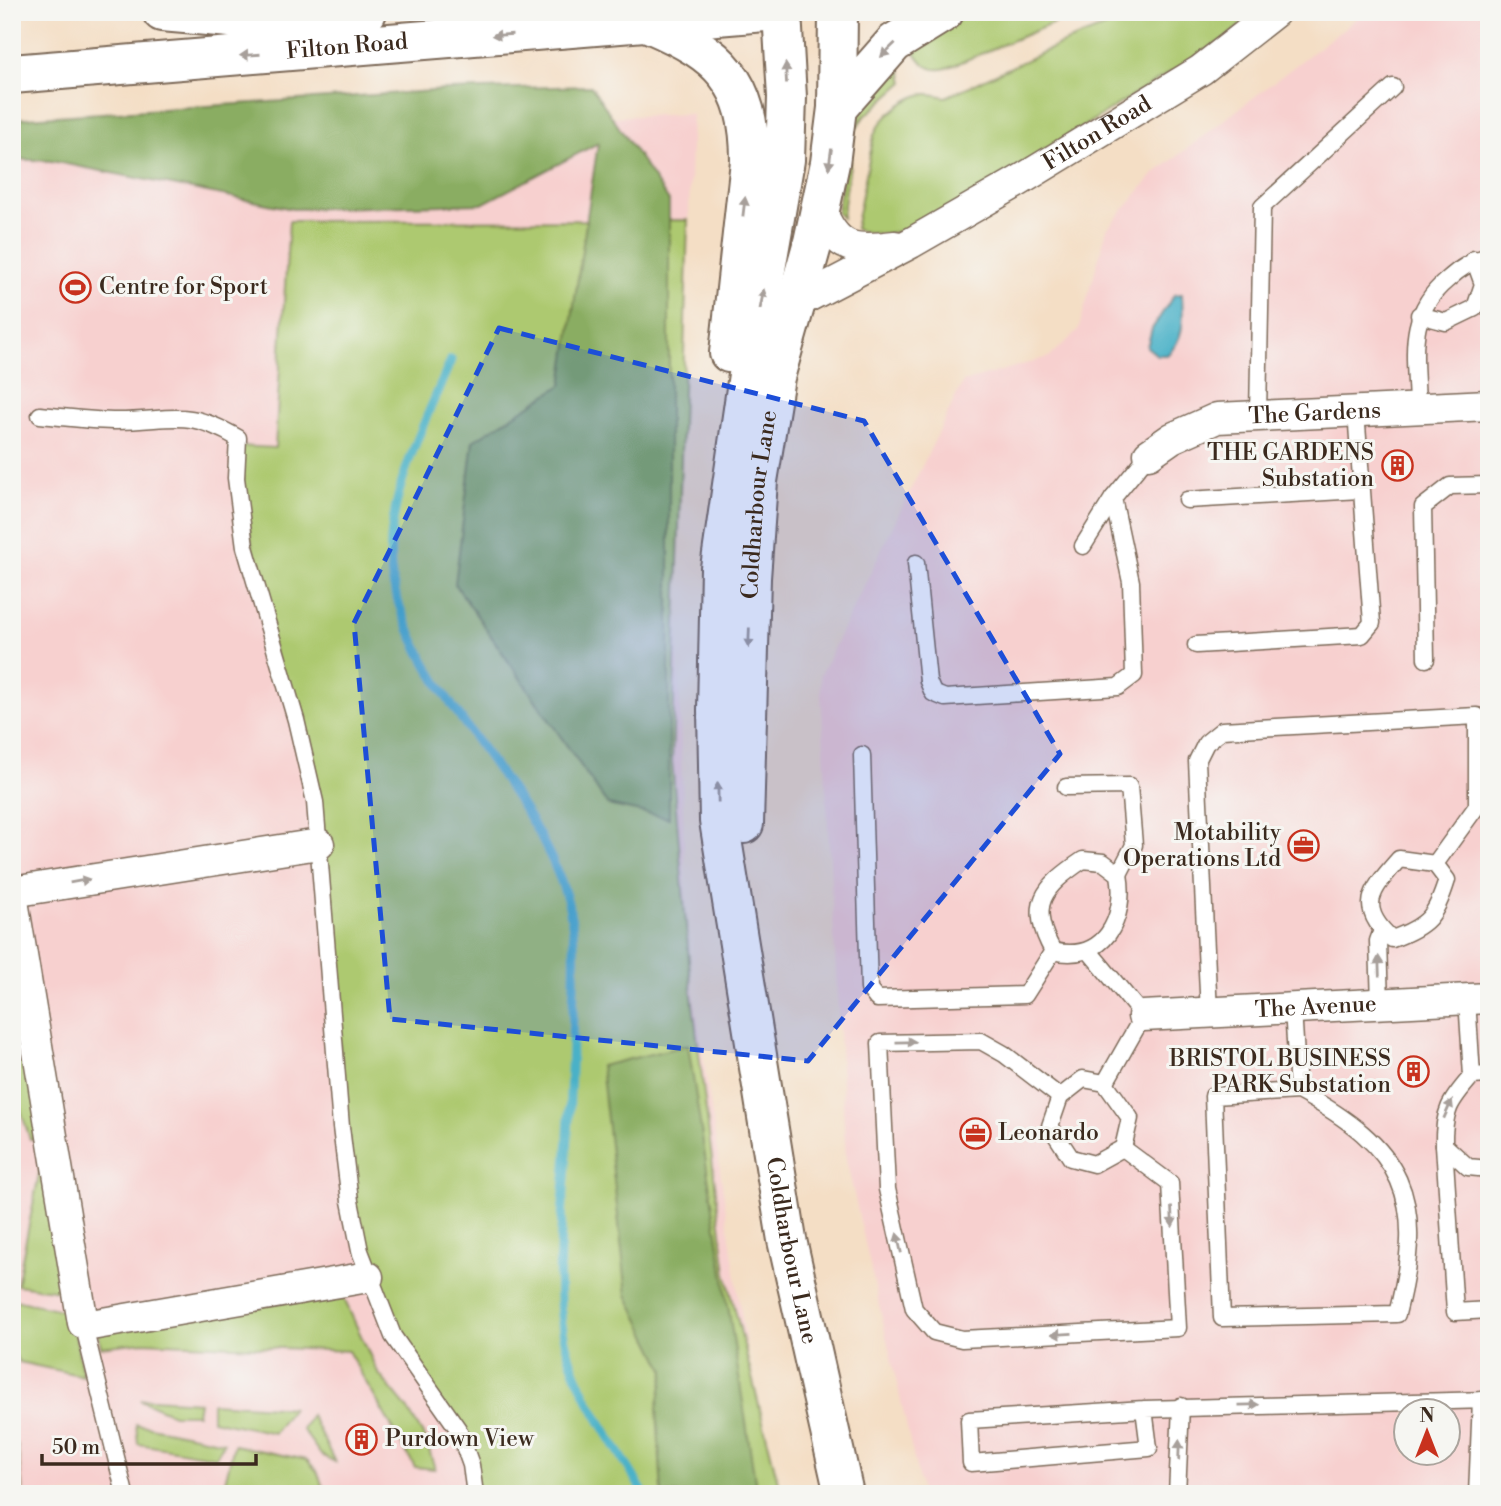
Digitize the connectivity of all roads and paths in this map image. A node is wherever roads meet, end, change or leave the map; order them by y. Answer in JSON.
{"nodes":[{"id":1,"x":162,"y":12,"type":"edge"},
{"id":2,"x":367,"y":12,"type":"edge"},
{"id":3,"x":765,"y":12,"type":"edge"},
{"id":4,"x":782,"y":12,"type":"edge"},
{"id":5,"x":838,"y":12,"type":"edge"},
{"id":6,"x":944,"y":12,"type":"edge"},
{"id":7,"x":1275,"y":12,"type":"edge"},
{"id":8,"x":651,"y":24,"type":"junction"},
{"id":9,"x":12,"y":74,"type":"edge"},
{"id":10,"x":1393,"y":87,"type":"dead end"},
{"id":11,"x":837,"y":108,"type":"junction"},
{"id":12,"x":821,"y":210,"type":"junction"},
{"id":13,"x":911,"y":243,"type":"junction"},
{"id":14,"x":1481,"y":258,"type":"edge"},
{"id":15,"x":794,"y":304,"type":"junction"},
{"id":16,"x":1419,"y":315,"type":"junction"},
{"id":17,"x":1489,"y":405,"type":"edge"},
{"id":18,"x":1417,"y":406,"type":"junction"},
{"id":19,"x":1356,"y":412,"type":"junction"},
{"id":20,"x":40,"y":415,"type":"dead end"},
{"id":21,"x":1258,"y":415,"type":"junction"},
{"id":22,"x":1149,"y":454,"type":"joint"},
{"id":23,"x":1489,"y":485,"type":"edge"},
{"id":24,"x":1360,"y":490,"type":"junction"},
{"id":25,"x":1113,"y":498,"type":"junction"},
{"id":26,"x":1186,"y":500,"type":"dead end"},
{"id":27,"x":1083,"y":546,"type":"dead end"},
{"id":28,"x":916,"y":563,"type":"dead end"},
{"id":29,"x":720,"y":568,"type":"junction"},
{"id":30,"x":1196,"y":645,"type":"dead end"},
{"id":31,"x":1426,"y":659,"type":"dead end"},
{"id":32,"x":862,"y":755,"type":"dead end"},
{"id":33,"x":1066,"y":787,"type":"dead end"},
{"id":34,"x":319,"y":844,"type":"junction"},
{"id":35,"x":1435,"y":864,"type":"junction"},
{"id":36,"x":1119,"y":874,"type":"junction"},
{"id":37,"x":12,"y":894,"type":"edge"},
{"id":38,"x":1382,"y":930,"type":"junction"},
{"id":39,"x":1053,"y":951,"type":"junction"},
{"id":40,"x":1089,"y":951,"type":"junction"},
{"id":41,"x":1478,"y":998,"type":"edge"},
{"id":42,"x":1380,"y":1004,"type":"junction"},
{"id":43,"x":749,"y":1005,"type":"junction"},
{"id":44,"x":1293,"y":1008,"type":"junction"},
{"id":45,"x":1209,"y":1013,"type":"junction"},
{"id":46,"x":1143,"y":1016,"type":"junction"},
{"id":47,"x":1480,"y":1076,"type":"edge"},
{"id":48,"x":1105,"y":1083,"type":"junction"},
{"id":49,"x":1298,"y":1091,"type":"junction"},
{"id":50,"x":1059,"y":1097,"type":"junction"},
{"id":51,"x":1444,"y":1145,"type":"junction"},
{"id":52,"x":1123,"y":1148,"type":"junction"},
{"id":53,"x":1489,"y":1169,"type":"edge"},
{"id":54,"x":368,"y":1277,"type":"junction"},
{"id":55,"x":1489,"y":1310,"type":"edge"},
{"id":56,"x":83,"y":1323,"type":"junction"},
{"id":57,"x":1485,"y":1400,"type":"edge"},
{"id":58,"x":1181,"y":1406,"type":"junction"},
{"id":59,"x":1144,"y":1409,"type":"junction"},
{"id":60,"x":125,"y":1494,"type":"edge"},
{"id":61,"x":475,"y":1494,"type":"edge"},
{"id":62,"x":844,"y":1494,"type":"edge"},
{"id":63,"x":1177,"y":1494,"type":"edge"},
{"id":64,"x":1477,"y":1494,"type":"edge"}],
"edges":[{"from":1,"to":2,"type":"street"},
{"from":3,"to":8,"type":"street","name":"Filton Road"},
{"from":29,"to":4,"type":"street","name":"Coldharbour Lane","one_way":true},
{"from":5,"to":11,"type":"street","name":"Coldharbour Lane"},
{"from":6,"to":11,"type":"street","one_way":true},
{"from":7,"to":13,"type":"street","name":"Filton Road"},
{"from":8,"to":9,"type":"street","name":"Filton Road","one_way":true},
{"from":29,"to":8,"type":"street","one_way":true},
{"from":10,"to":21,"type":"lane"},
{"from":11,"to":12,"type":"street","name":"Coldharbour Lane","one_way":true},
{"from":12,"to":13,"type":"street","name":"Filton Road"},
{"from":12,"to":15,"type":"street","name":"Coldharbour Lane"},
{"from":13,"to":15,"type":"street","name":"Filton Road"},
{"from":14,"to":16,"type":"lane"},
{"from":14,"to":16,"type":"lane"},
{"from":15,"to":43,"type":"street","name":"Coldharbour Lane","one_way":true},
{"from":16,"to":18,"type":"lane"},
{"from":17,"to":18,"type":"street","name":"The Gardens"},
{"from":18,"to":19,"type":"street","name":"The Gardens"},
{"from":19,"to":21,"type":"street","name":"The Gardens"},
{"from":19,"to":24,"type":"lane"},
{"from":20,"to":34,"type":"lane"},
{"from":21,"to":22,"type":"street","name":"The Gardens"},
{"from":22,"to":25,"type":"lane"},
{"from":23,"to":31,"type":"lane"},
{"from":24,"to":26,"type":"lane"},
{"from":24,"to":30,"type":"lane"},
{"from":25,"to":27,"type":"lane"},
{"from":25,"to":28,"type":"lane"},
{"from":43,"to":29,"type":"street","name":"Coldharbour Lane","one_way":true},
{"from":32,"to":39,"type":"lane"},
{"from":33,"to":36,"type":"lane"},
{"from":37,"to":34,"type":"street","one_way":true},
{"from":34,"to":54,"type":"lane"},
{"from":35,"to":38,"type":"lane"},
{"from":35,"to":38,"type":"lane"},
{"from":35,"to":45,"type":"lane"},
{"from":36,"to":39,"type":"lane"},
{"from":36,"to":40,"type":"lane"},
{"from":37,"to":56,"type":"street"},
{"from":42,"to":38,"type":"lane","one_way":true},
{"from":39,"to":40,"type":"lane"},
{"from":40,"to":46,"type":"lane"},
{"from":41,"to":42,"type":"street","name":"The Avenue"},
{"from":41,"to":47,"type":"lane"},
{"from":42,"to":44,"type":"street","name":"The Avenue"},
{"from":43,"to":62,"type":"street","name":"Coldharbour Lane"},
{"from":44,"to":45,"type":"street","name":"The Avenue"},
{"from":44,"to":49,"type":"lane"},
{"from":45,"to":46,"type":"street","name":"The Avenue"},
{"from":46,"to":48,"type":"lane"},
{"from":51,"to":47,"type":"lane","one_way":true},
{"from":48,"to":50,"type":"lane"},
{"from":48,"to":52,"type":"lane"},
{"from":49,"to":49,"type":"lane"},
{"from":50,"to":52,"type":"lane"},
{"from":52,"to":50,"type":"lane","one_way":true},
{"from":51,"to":53,"type":"lane"},
{"from":51,"to":55,"type":"lane"},
{"from":54,"to":56,"type":"street"},
{"from":54,"to":61,"type":"lane"},
{"from":56,"to":60,"type":"lane"},
{"from":58,"to":57,"type":"lane","one_way":true},
{"from":57,"to":64,"type":"lane"},
{"from":58,"to":59,"type":"lane"},
{"from":63,"to":58,"type":"lane","one_way":true},
{"from":59,"to":59,"type":"lane"}]}
